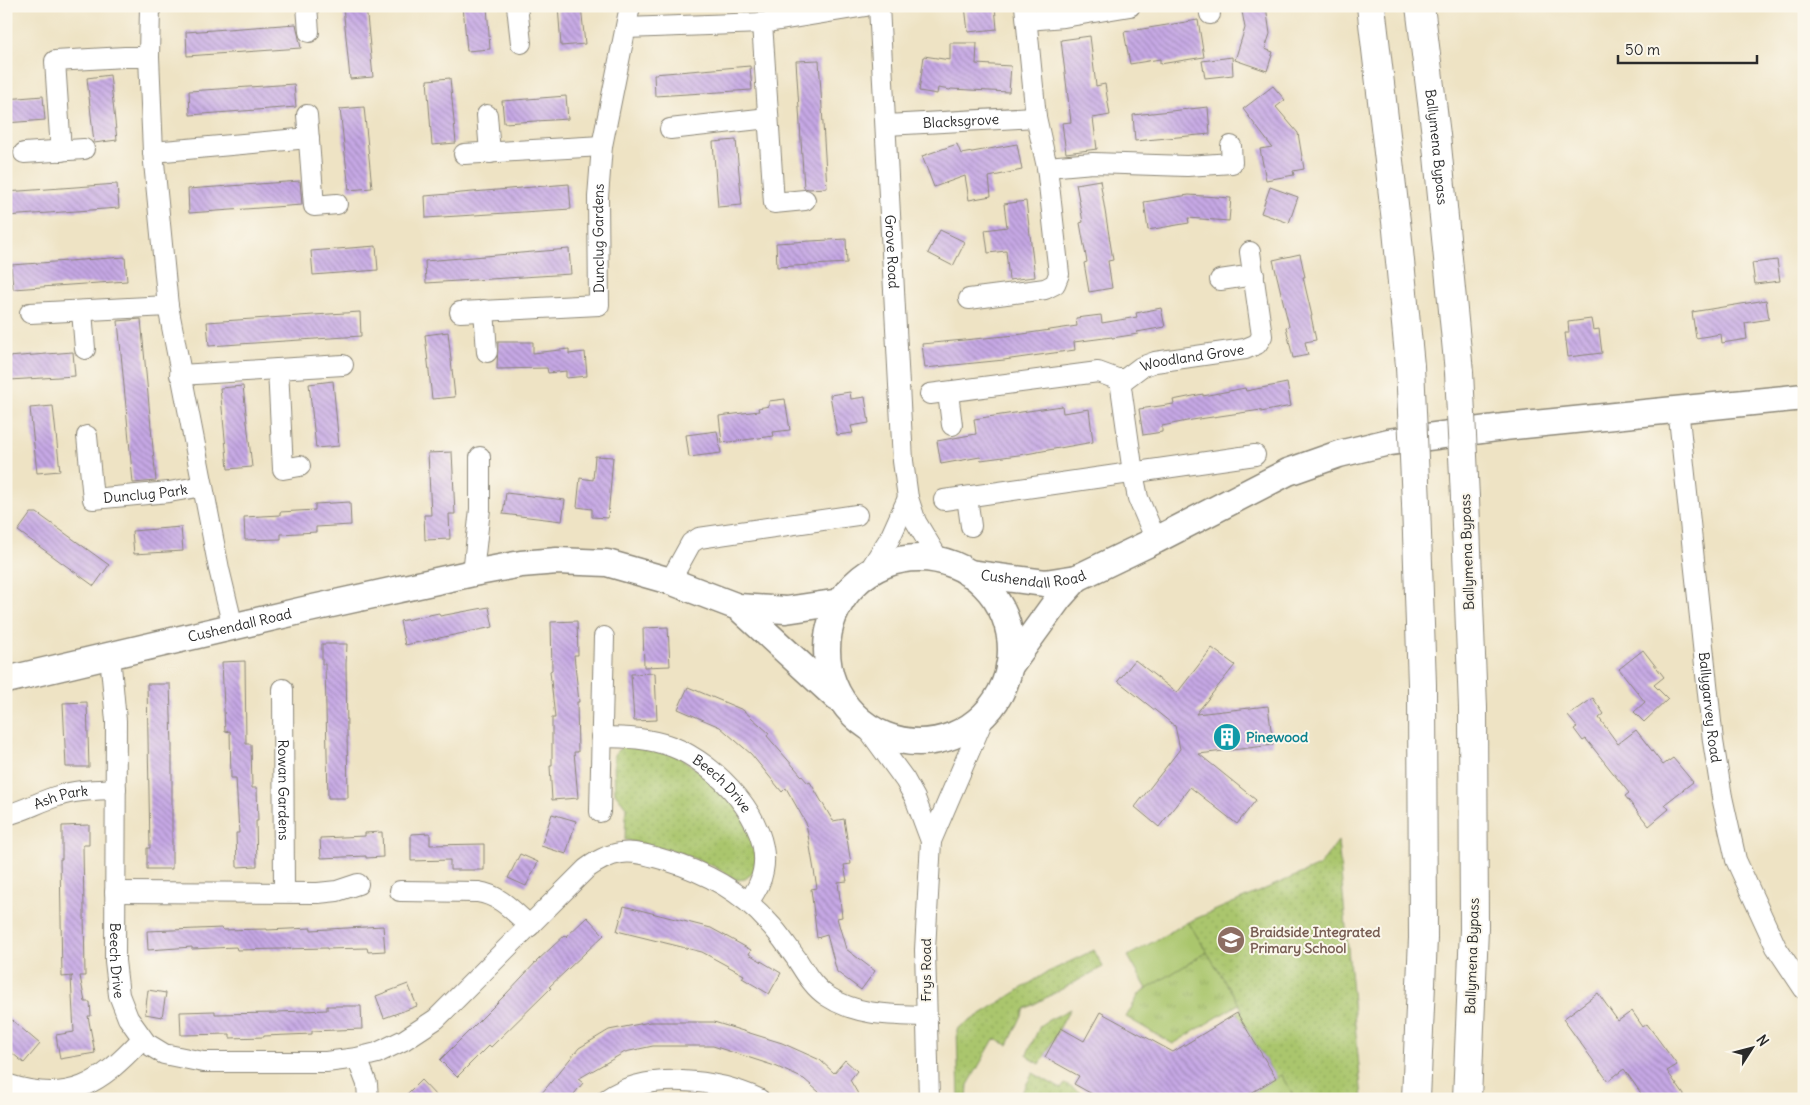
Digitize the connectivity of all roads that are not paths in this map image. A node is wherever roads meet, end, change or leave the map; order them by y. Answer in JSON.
{"nodes":[{"id":1,"x":150,"y":6,"type":"edge"},
{"id":2,"x":307,"y":6,"type":"edge"},
{"id":3,"x":517,"y":6,"type":"edge"},
{"id":4,"x":630,"y":6,"type":"edge"},
{"id":5,"x":866,"y":6,"type":"edge"},
{"id":6,"x":879,"y":6,"type":"edge"},
{"id":7,"x":1130,"y":6,"type":"edge"},
{"id":8,"x":1371,"y":6,"type":"edge"},
{"id":9,"x":1420,"y":6,"type":"edge"},
{"id":10,"x":1026,"y":13,"type":"edge"},
{"id":11,"x":762,"y":23,"type":"junction"},
{"id":12,"x":626,"y":28,"type":"junction"},
{"id":13,"x":309,"y":32,"type":"dead end"},
{"id":14,"x":521,"y":43,"type":"dead end"},
{"id":15,"x":149,"y":57,"type":"junction"},
{"id":16,"x":307,"y":115,"type":"dead end"},
{"id":17,"x":487,"y":115,"type":"dead end"},
{"id":18,"x":1036,"y":117,"type":"junction"},
{"id":19,"x":768,"y":118,"type":"junction"},
{"id":20,"x":886,"y":125,"type":"junction"},
{"id":21,"x":670,"y":129,"type":"dead end"},
{"id":22,"x":309,"y":138,"type":"junction"},
{"id":23,"x":602,"y":146,"type":"junction"},
{"id":24,"x":1231,"y":146,"type":"dead end"},
{"id":25,"x":84,"y":149,"type":"dead end"},
{"id":26,"x":61,"y":151,"type":"junction"},
{"id":27,"x":153,"y":152,"type":"junction"},
{"id":28,"x":24,"y":153,"type":"dead end"},
{"id":29,"x":490,"y":153,"type":"junction"},
{"id":30,"x":464,"y":154,"type":"dead end"},
{"id":31,"x":1046,"y":167,"type":"junction"},
{"id":32,"x":805,"y":200,"type":"dead end"},
{"id":33,"x":337,"y":204,"type":"dead end"},
{"id":34,"x":1250,"y":252,"type":"dead end"},
{"id":35,"x":1254,"y":275,"type":"junction"},
{"id":36,"x":1220,"y":280,"type":"dead end"},
{"id":37,"x":969,"y":299,"type":"dead end"},
{"id":38,"x":168,"y":306,"type":"junction"},
{"id":39,"x":484,"y":310,"type":"junction"},
{"id":40,"x":82,"y":311,"type":"junction"},
{"id":41,"x":460,"y":312,"type":"dead end"},
{"id":42,"x":30,"y":313,"type":"dead end"},
{"id":43,"x":85,"y":349,"type":"dead end"},
{"id":44,"x":486,"y":352,"type":"dead end"},
{"id":45,"x":343,"y":365,"type":"dead end"},
{"id":46,"x":278,"y":369,"type":"junction"},
{"id":47,"x":180,"y":375,"type":"junction"},
{"id":48,"x":1120,"y":380,"type":"junction"},
{"id":49,"x":1804,"y":396,"type":"edge"},
{"id":50,"x":1678,"y":408,"type":"junction"},
{"id":51,"x":952,"y":425,"type":"dead end"},
{"id":52,"x":87,"y":436,"type":"dead end"},
{"id":53,"x":1255,"y":455,"type":"dead end"},
{"id":54,"x":480,"y":457,"type":"dead end"},
{"id":55,"x":300,"y":466,"type":"dead end"},
{"id":56,"x":1133,"y":473,"type":"junction"},
{"id":57,"x":203,"y":486,"type":"junction"},
{"id":58,"x":967,"y":497,"type":"junction"},
{"id":59,"x":908,"y":498,"type":"junction"},
{"id":60,"x":944,"y":500,"type":"dead end"},
{"id":61,"x":857,"y":514,"type":"dead end"},
{"id":62,"x":971,"y":526,"type":"dead end"},
{"id":63,"x":1156,"y":540,"type":"junction"},
{"id":64,"x":939,"y":560,"type":"junction"},
{"id":65,"x":473,"y":573,"type":"junction"},
{"id":66,"x":968,"y":573,"type":"junction"},
{"id":67,"x":867,"y":574,"type":"junction"},
{"id":68,"x":1077,"y":578,"type":"junction"},
{"id":69,"x":670,"y":581,"type":"junction"},
{"id":70,"x":840,"y":602,"type":"junction"},
{"id":71,"x":738,"y":607,"type":"junction"},
{"id":72,"x":232,"y":627,"type":"junction"},
{"id":73,"x":604,"y":637,"type":"dead end"},
{"id":74,"x":110,"y":655,"type":"junction"},
{"id":75,"x":1010,"y":667,"type":"junction"},
{"id":76,"x":6,"y":680,"type":"edge"},
{"id":77,"x":283,"y":689,"type":"dead end"},
{"id":78,"x":846,"y":707,"type":"junction"},
{"id":79,"x":985,"y":714,"type":"junction"},
{"id":80,"x":865,"y":725,"type":"junction"},
{"id":81,"x":602,"y":737,"type":"junction"},
{"id":82,"x":116,"y":789,"type":"junction"},
{"id":83,"x":600,"y":812,"type":"dead end"},
{"id":84,"x":6,"y":815,"type":"edge"},
{"id":85,"x":931,"y":841,"type":"junction"},
{"id":86,"x":358,"y":884,"type":"dead end"},
{"id":87,"x":400,"y":891,"type":"dead end"},
{"id":88,"x":115,"y":892,"type":"junction"},
{"id":89,"x":284,"y":892,"type":"junction"},
{"id":90,"x":748,"y":902,"type":"junction"},
{"id":91,"x":530,"y":926,"type":"junction"},
{"id":92,"x":1804,"y":988,"type":"edge"},
{"id":93,"x":926,"y":1016,"type":"junction"},
{"id":94,"x":142,"y":1039,"type":"junction"},
{"id":95,"x":357,"y":1058,"type":"junction"},
{"id":96,"x":6,"y":1084,"type":"edge"},
{"id":97,"x":368,"y":1099,"type":"edge"},
{"id":98,"x":607,"y":1099,"type":"edge"},
{"id":99,"x":758,"y":1099,"type":"edge"},
{"id":100,"x":929,"y":1099,"type":"edge"},
{"id":101,"x":1416,"y":1099,"type":"edge"},
{"id":102,"x":1467,"y":1099,"type":"edge"}],
"edges":[{"from":1,"to":15,"type":"street","name":"Dunclug Park"},
{"from":2,"to":13,"type":"street"},
{"from":3,"to":14,"type":"street"},
{"from":4,"to":12,"type":"street","name":"Dunclug Gardens"},
{"from":5,"to":11,"type":"street"},
{"from":6,"to":20,"type":"street","name":"Grove Road"},
{"from":7,"to":10,"type":"street"},
{"from":8,"to":101,"type":"highway","bridge":true},
{"from":9,"to":102,"type":"highway","name":"Ballymena Bypass","bridge":true},
{"from":10,"to":18,"type":"street"},
{"from":11,"to":12,"type":"street"},
{"from":11,"to":19,"type":"street"},
{"from":12,"to":23,"type":"street","name":"Dunclug Gardens"},
{"from":15,"to":26,"type":"street"},
{"from":15,"to":27,"type":"street","name":"Dunclug Park"},
{"from":16,"to":22,"type":"street"},
{"from":17,"to":29,"type":"street"},
{"from":18,"to":20,"type":"street","name":"Blacksgrove"},
{"from":18,"to":31,"type":"street"},
{"from":19,"to":21,"type":"street"},
{"from":19,"to":32,"type":"street"},
{"from":20,"to":59,"type":"street","name":"Grove Road"},
{"from":22,"to":27,"type":"street"},
{"from":22,"to":33,"type":"street"},
{"from":23,"to":29,"type":"street"},
{"from":23,"to":39,"type":"street","name":"Dunclug Gardens"},
{"from":24,"to":31,"type":"street"},
{"from":25,"to":26,"type":"street"},
{"from":26,"to":28,"type":"street"},
{"from":27,"to":38,"type":"street","name":"Dunclug Park"},
{"from":29,"to":30,"type":"street"},
{"from":31,"to":37,"type":"street"},
{"from":34,"to":35,"type":"street","name":"Woodland Grove"},
{"from":35,"to":36,"type":"street"},
{"from":35,"to":48,"type":"street","name":"Woodland Grove"},
{"from":38,"to":40,"type":"street"},
{"from":38,"to":47,"type":"street","name":"Dunclug Park"},
{"from":39,"to":41,"type":"street","name":"Dunclug Gardens"},
{"from":39,"to":44,"type":"street"},
{"from":40,"to":42,"type":"street"},
{"from":40,"to":43,"type":"street"},
{"from":45,"to":46,"type":"street"},
{"from":46,"to":47,"type":"street"},
{"from":46,"to":55,"type":"street"},
{"from":47,"to":57,"type":"street","name":"Dunclug Park"},
{"from":48,"to":51,"type":"street"},
{"from":48,"to":56,"type":"street"},
{"from":49,"to":50,"type":"main road"},
{"from":50,"to":63,"type":"main road"},
{"from":50,"to":92,"type":"street","name":"Ballygarvey Road"},
{"from":52,"to":57,"type":"street","name":"Dunclug Park"},
{"from":53,"to":56,"type":"street"},
{"from":54,"to":65,"type":"street"},
{"from":56,"to":58,"type":"street"},
{"from":56,"to":63,"type":"street"},
{"from":57,"to":72,"type":"street","name":"Dunclug Park"},
{"from":58,"to":60,"type":"street"},
{"from":58,"to":62,"type":"street"},
{"from":59,"to":64,"type":"street","name":"Grove Road"},
{"from":59,"to":67,"type":"street"},
{"from":61,"to":69,"type":"street"},
{"from":63,"to":68,"type":"main road"},
{"from":64,"to":66,"type":"main road"},
{"from":64,"to":67,"type":"main road"},
{"from":65,"to":69,"type":"main road","name":"Cushendall Road"},
{"from":65,"to":72,"type":"main road","name":"Cushendall Road"},
{"from":66,"to":68,"type":"main road","name":"Cushendall Road"},
{"from":66,"to":75,"type":"main road"},
{"from":67,"to":70,"type":"main road"},
{"from":68,"to":75,"type":"main road","name":"Cushendall Road"},
{"from":69,"to":71,"type":"main road","name":"Cushendall Road"},
{"from":70,"to":71,"type":"main road","name":"Cushendall Road"},
{"from":70,"to":78,"type":"main road"},
{"from":71,"to":78,"type":"main road","name":"Cushendall Road"},
{"from":72,"to":74,"type":"main road","name":"Cushendall Road"},
{"from":73,"to":81,"type":"street"},
{"from":74,"to":76,"type":"main road","name":"Cushendall Road"},
{"from":74,"to":82,"type":"street","name":"Beech Drive"},
{"from":75,"to":79,"type":"main road","name":"Cushendall Road"},
{"from":77,"to":89,"type":"street","name":"Rowan Gardens"},
{"from":78,"to":80,"type":"main road","name":"Cushendall Road"},
{"from":79,"to":80,"type":"main road","name":"Cushendall Road"},
{"from":79,"to":85,"type":"street","name":"Frys Road"},
{"from":80,"to":85,"type":"street","name":"Frys Road"},
{"from":81,"to":83,"type":"street"},
{"from":81,"to":90,"type":"street","name":"Beech Drive"},
{"from":82,"to":84,"type":"street","name":"Ash Park"},
{"from":82,"to":88,"type":"street","name":"Beech Drive"},
{"from":85,"to":93,"type":"street","name":"Frys Road"},
{"from":86,"to":89,"type":"street"},
{"from":87,"to":91,"type":"street"},
{"from":88,"to":89,"type":"street"},
{"from":88,"to":94,"type":"street","name":"Beech Drive"},
{"from":90,"to":91,"type":"street","name":"Beech Drive"},
{"from":90,"to":93,"type":"street","name":"Beech Drive"},
{"from":91,"to":95,"type":"street","name":"Beech Drive"},
{"from":93,"to":100,"type":"street","name":"Frys Road"},
{"from":94,"to":95,"type":"street","name":"Beech Drive"},
{"from":94,"to":96,"type":"street"},
{"from":95,"to":97,"type":"street"},
{"from":98,"to":99,"type":"street"}]}
